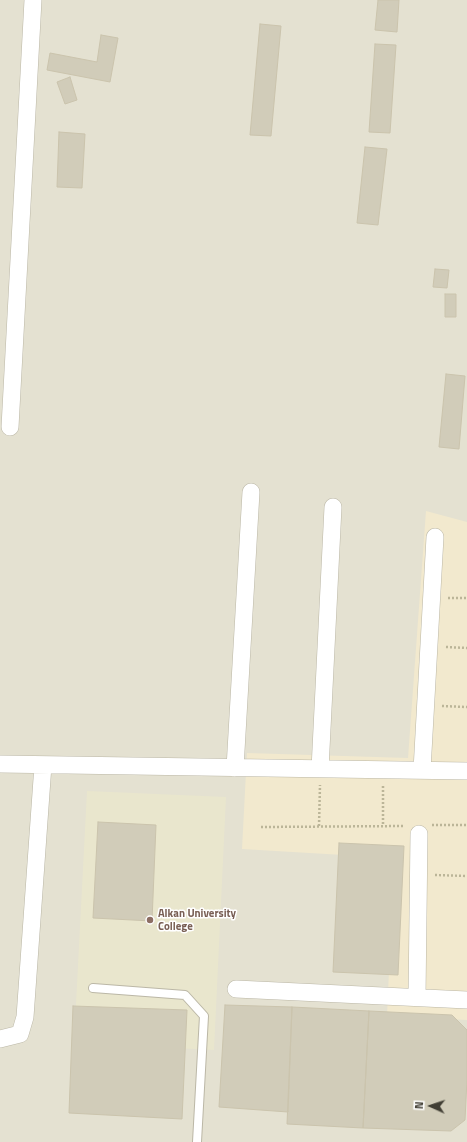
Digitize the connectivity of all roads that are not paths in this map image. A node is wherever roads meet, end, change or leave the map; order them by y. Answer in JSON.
{"nodes":[{"id":1,"x":33,"y":0,"type":"edge"},
{"id":2,"x":10,"y":427,"type":"dead end"},
{"id":3,"x":252,"y":492,"type":"dead end"},
{"id":4,"x":333,"y":506,"type":"dead end"},
{"id":5,"x":435,"y":537,"type":"dead end"},
{"id":6,"x":0,"y":764,"type":"edge"},
{"id":7,"x":43,"y":765,"type":"junction"},
{"id":8,"x":235,"y":768,"type":"junction"},
{"id":9,"x":320,"y":769,"type":"junction"},
{"id":10,"x":422,"y":770,"type":"junction"},
{"id":11,"x":467,"y":771,"type":"edge"},
{"id":12,"x":418,"y":828,"type":"road end"},
{"id":13,"x":93,"y":988,"type":"dead end"},
{"id":14,"x":236,"y":989,"type":"dead end"},
{"id":15,"x":417,"y":997,"type":"junction"},
{"id":16,"x":467,"y":1000,"type":"edge"},
{"id":17,"x":0,"y":1039,"type":"edge"},
{"id":18,"x":197,"y":1142,"type":"edge"}],
"edges":[{"from":1,"to":2,"type":"street"},
{"from":3,"to":8,"type":"street"},
{"from":4,"to":9,"type":"street"},
{"from":5,"to":10,"type":"street"},
{"from":6,"to":7,"type":"street"},
{"from":7,"to":8,"type":"street"},
{"from":7,"to":17,"type":"street"},
{"from":8,"to":9,"type":"street"},
{"from":9,"to":10,"type":"street"},
{"from":10,"to":11,"type":"street"},
{"from":12,"to":15,"type":"street"},
{"from":13,"to":18,"type":"lane"},
{"from":14,"to":15,"type":"street"},
{"from":15,"to":16,"type":"street"}]}
